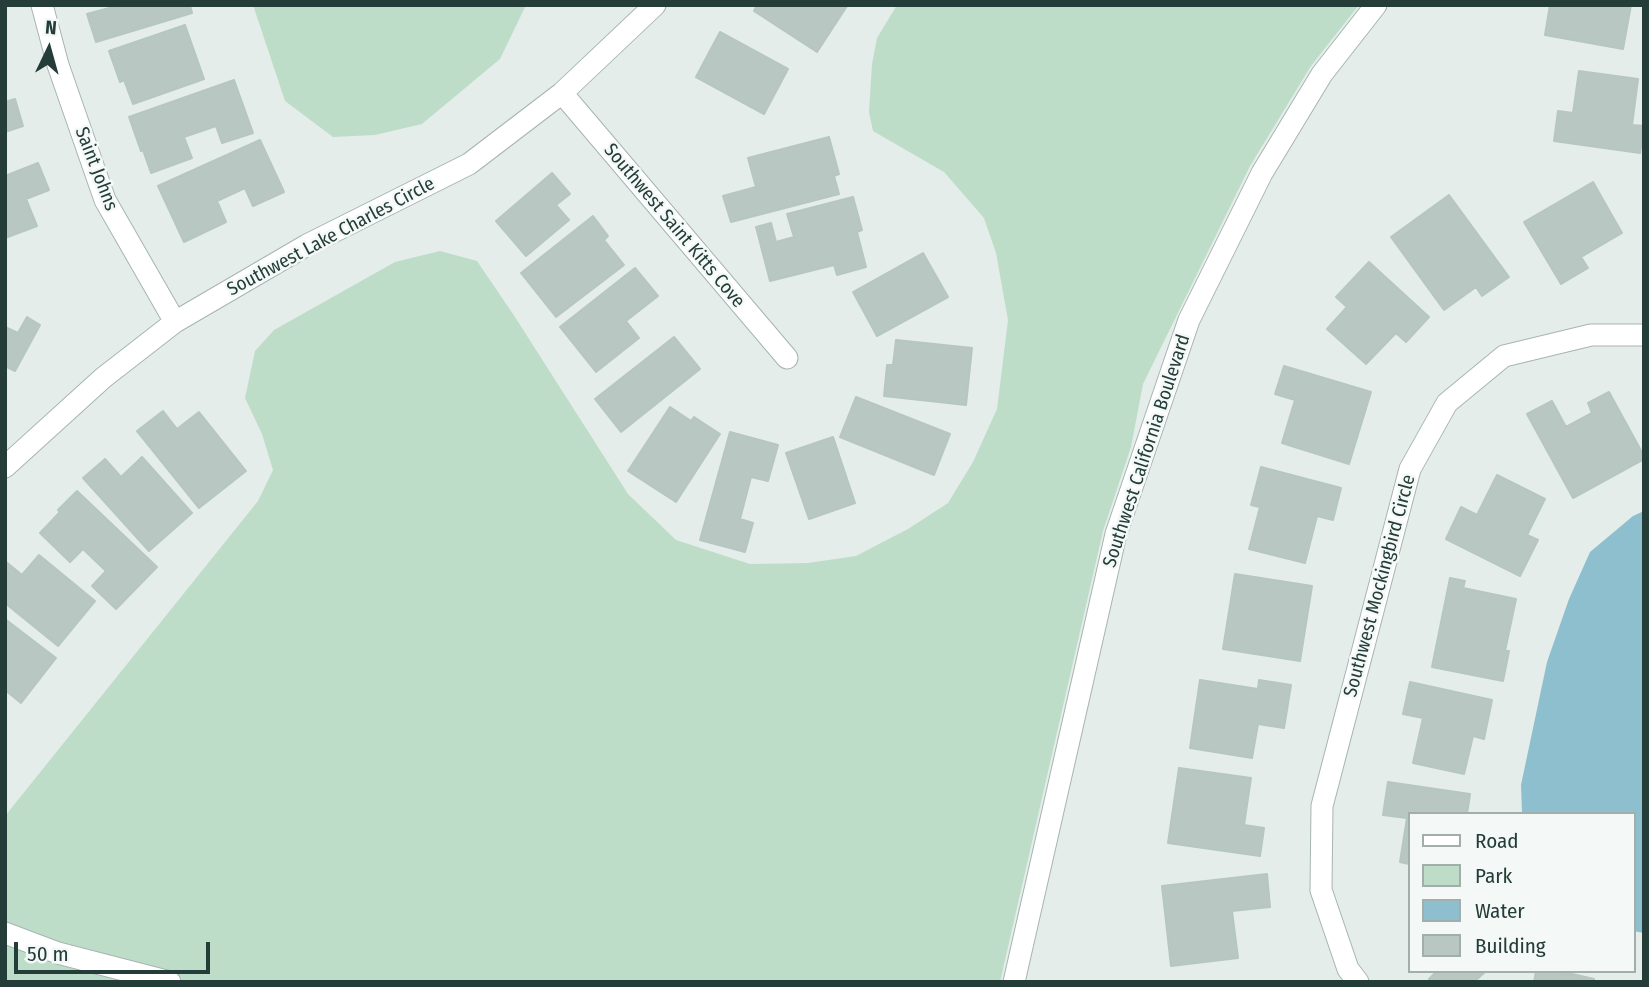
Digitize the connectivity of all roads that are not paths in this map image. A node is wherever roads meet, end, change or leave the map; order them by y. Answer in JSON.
{"nodes":[{"id":1,"x":42,"y":5,"type":"edge"},
{"id":2,"x":655,"y":5,"type":"edge"},
{"id":3,"x":1377,"y":5,"type":"edge"},
{"id":4,"x":562,"y":93,"type":"junction"},
{"id":5,"x":175,"y":322,"type":"junction"},
{"id":6,"x":1644,"y":335,"type":"edge"},
{"id":7,"x":787,"y":358,"type":"dead end"},
{"id":8,"x":5,"y":467,"type":"edge"},
{"id":9,"x":5,"y":933,"type":"edge"},
{"id":10,"x":170,"y":982,"type":"edge"},
{"id":11,"x":1014,"y":982,"type":"edge"},
{"id":12,"x":1358,"y":982,"type":"edge"}],
"edges":[{"from":1,"to":5,"type":"street","name":"Saint Johns"},
{"from":2,"to":4,"type":"street","name":"Southwest Lake Charles Circle"},
{"from":3,"to":11,"type":"street","name":"Southwest California Boulevard"},
{"from":4,"to":5,"type":"street","name":"Southwest Lake Charles Circle"},
{"from":4,"to":7,"type":"street","name":"Southwest Saint Kitts Cove"},
{"from":5,"to":8,"type":"street","name":"Southwest Lake Charles Circle"},
{"from":6,"to":12,"type":"street","name":"Southwest Mockingbird Circle"},
{"from":9,"to":10,"type":"street"}]}
